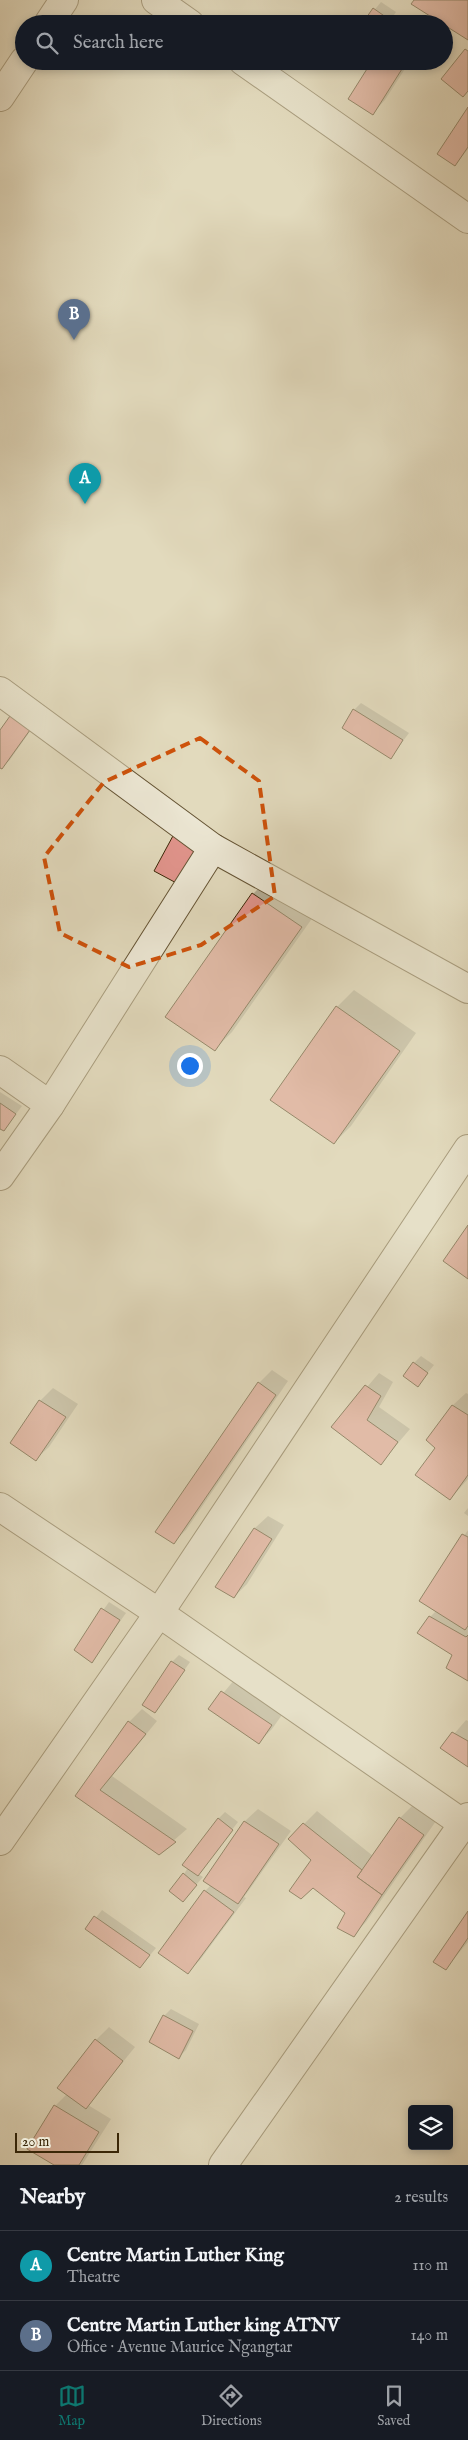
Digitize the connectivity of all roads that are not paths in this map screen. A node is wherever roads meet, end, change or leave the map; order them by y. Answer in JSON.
{"nodes":[{"id":1,"x":64,"y":0,"type":"edge"},
{"id":2,"x":156,"y":0,"type":"edge"},
{"id":3,"x":54,"y":15,"type":"edge"},
{"id":4,"x":177,"y":15,"type":"edge"},
{"id":5,"x":18,"y":70,"type":"edge"},
{"id":6,"x":256,"y":70,"type":"edge"},
{"id":7,"x":0,"y":97,"type":"edge"},
{"id":8,"x":468,"y":219,"type":"edge"},
{"id":9,"x":0,"y":691,"type":"edge"},
{"id":10,"x":213,"y":848,"type":"junction"},
{"id":11,"x":468,"y":989,"type":"edge"},
{"id":12,"x":0,"y":1070,"type":"edge"},
{"id":13,"x":50,"y":1105,"type":"junction"},
{"id":14,"x":468,"y":1149,"type":"edge"},
{"id":15,"x":0,"y":1176,"type":"edge"},
{"id":16,"x":0,"y":1507,"type":"edge"},
{"id":17,"x":159,"y":1613,"type":"junction"},
{"id":18,"x":466,"y":1823,"type":"edge"},
{"id":19,"x":0,"y":1841,"type":"edge"},
{"id":20,"x":222,"y":2165,"type":"edge"}],
"edges":[{"from":1,"to":3,"type":"street"},
{"from":2,"to":4,"type":"street"},
{"from":5,"to":7,"type":"street"},
{"from":6,"to":8,"type":"street"},
{"from":9,"to":10,"type":"street"},
{"from":10,"to":11,"type":"street"},
{"from":10,"to":13,"type":"street"},
{"from":12,"to":13,"type":"street"},
{"from":13,"to":15,"type":"street"},
{"from":14,"to":17,"type":"street"},
{"from":16,"to":17,"type":"street"},
{"from":17,"to":18,"type":"street"},
{"from":17,"to":19,"type":"street"},
{"from":18,"to":20,"type":"street"}]}
